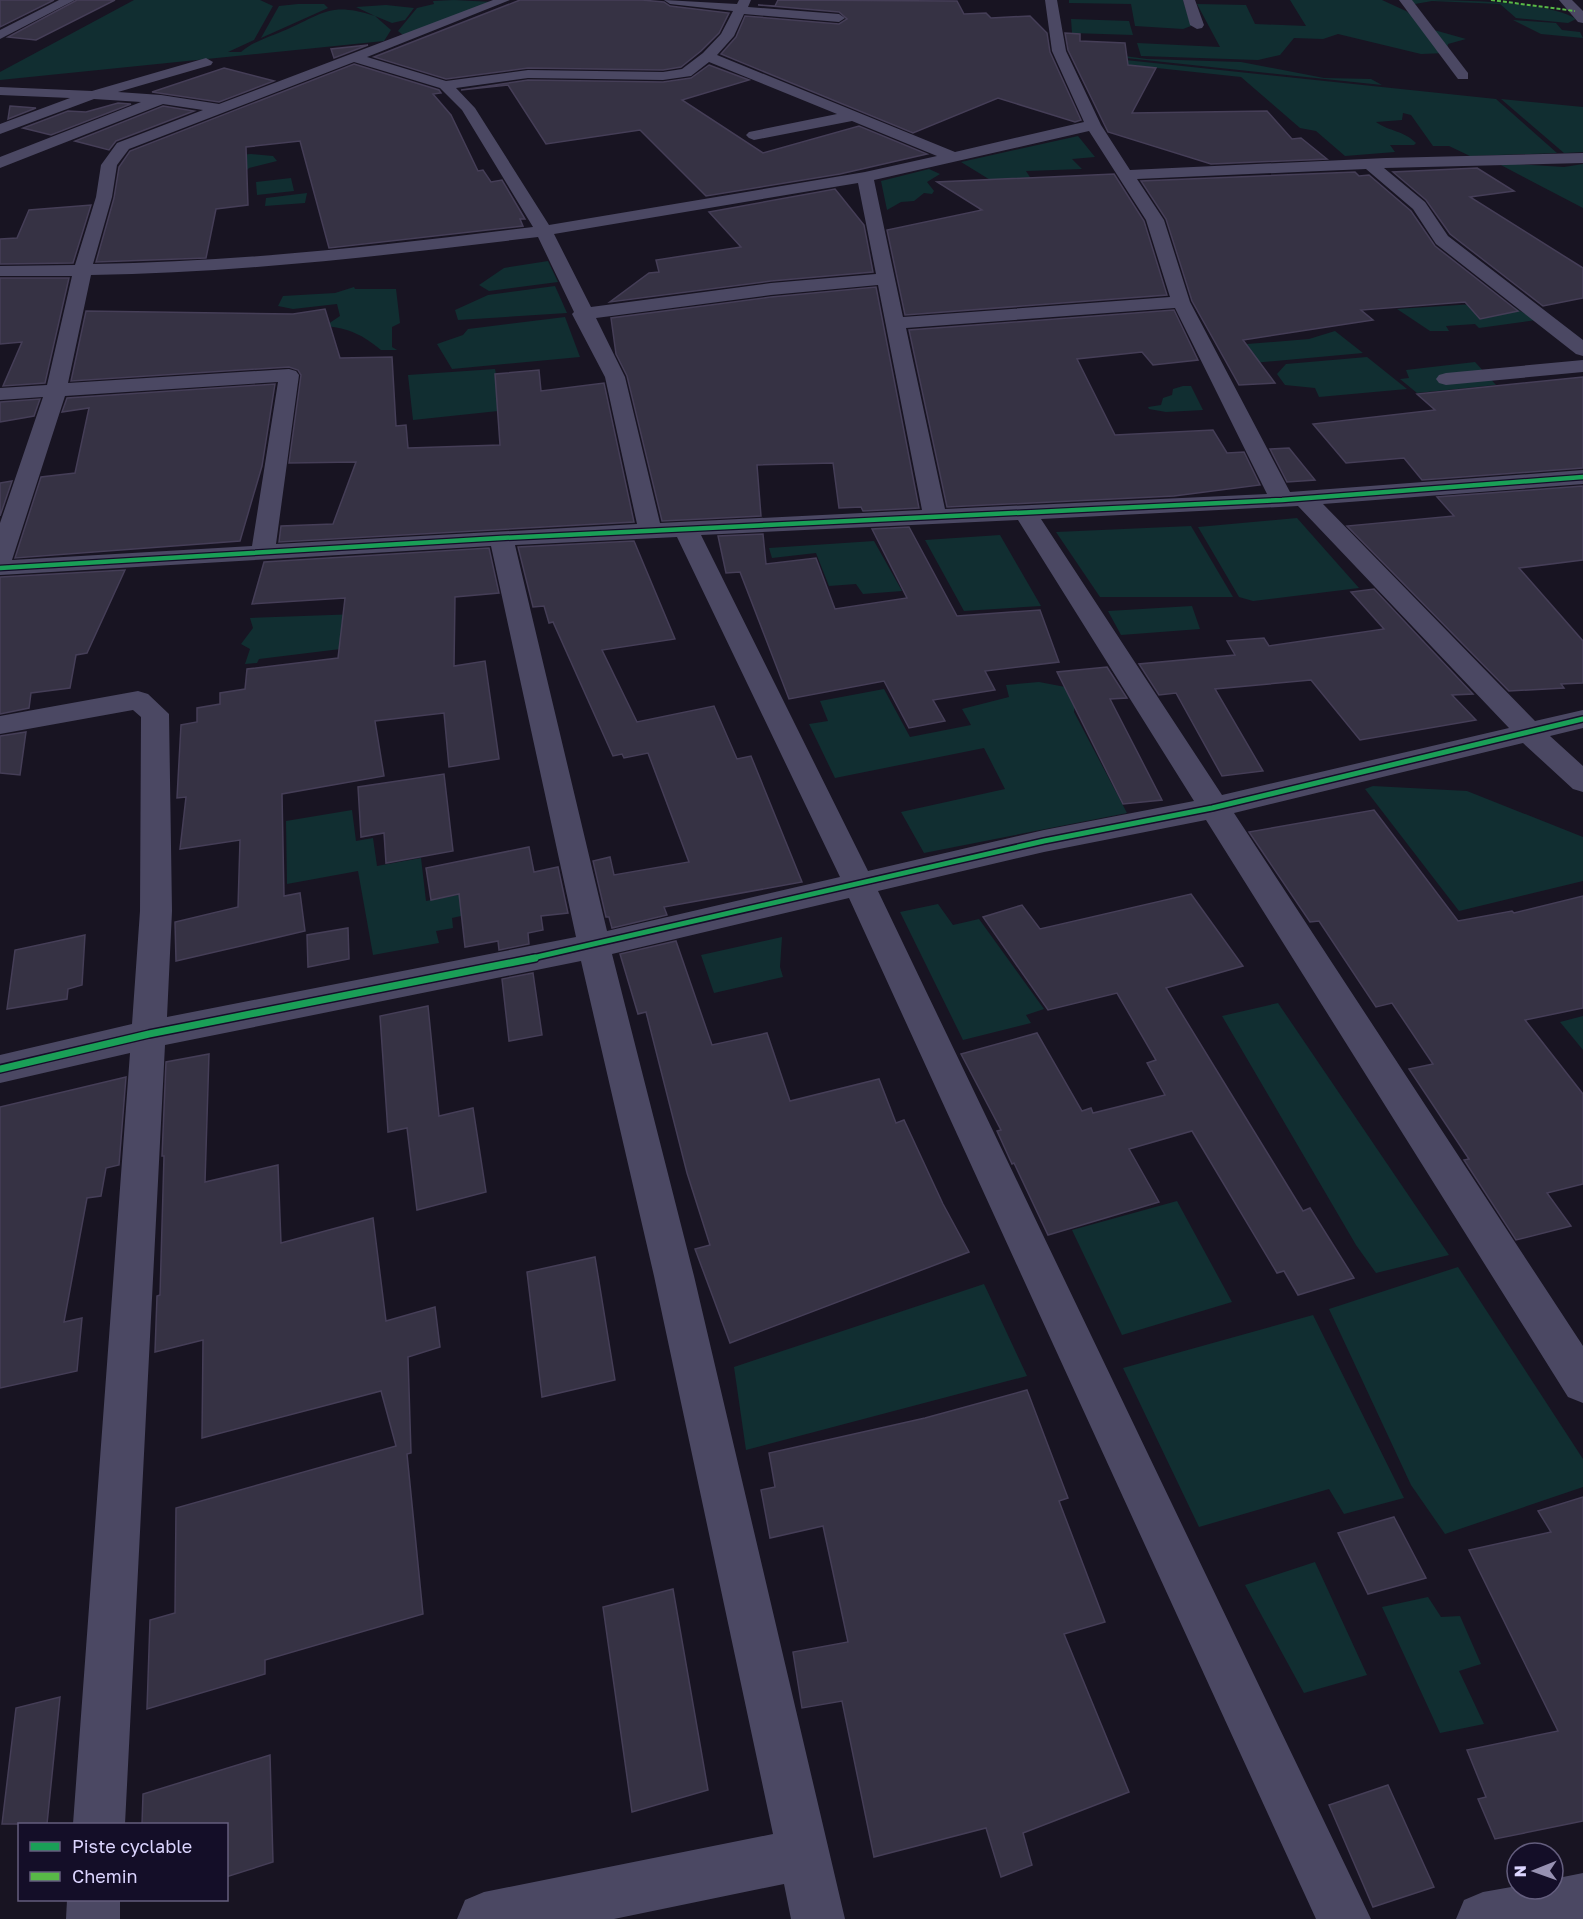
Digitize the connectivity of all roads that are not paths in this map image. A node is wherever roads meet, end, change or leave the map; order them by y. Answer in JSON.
{"nodes":[{"id":1,"x":69,"y":0,"type":"edge"},
{"id":2,"x":504,"y":0,"type":"edge"},
{"id":3,"x":670,"y":0,"type":"edge"},
{"id":4,"x":1051,"y":0,"type":"edge"},
{"id":5,"x":1189,"y":0,"type":"edge"},
{"id":6,"x":1405,"y":0,"type":"edge"},
{"id":7,"x":1565,"y":0,"type":"edge"},
{"id":8,"x":742,"y":6,"type":"edge"},
{"id":9,"x":839,"y":18,"type":"dead end"},
{"id":10,"x":1583,"y":19,"type":"edge"},
{"id":11,"x":1197,"y":25,"type":"dead end"},
{"id":12,"x":0,"y":35,"type":"edge"},
{"id":13,"x":708,"y":56,"type":"junction"},
{"id":14,"x":354,"y":58,"type":"junction"},
{"id":15,"x":206,"y":62,"type":"dead end"},
{"id":16,"x":1463,"y":76,"type":"dead end"},
{"id":17,"x":445,"y":85,"type":"junction"},
{"id":18,"x":0,"y":91,"type":"edge"},
{"id":19,"x":93,"y":95,"type":"junction"},
{"id":20,"x":161,"y":99,"type":"junction"},
{"id":21,"x":217,"y":108,"type":"junction"},
{"id":22,"x":852,"y":116,"type":"junction"},
{"id":23,"x":1093,"y":125,"type":"junction"},
{"id":24,"x":0,"y":129,"type":"edge"},
{"id":25,"x":754,"y":135,"type":"dead end"},
{"id":26,"x":954,"y":157,"type":"junction"},
{"id":27,"x":1583,"y":158,"type":"edge"},
{"id":28,"x":0,"y":163,"type":"edge"},
{"id":29,"x":1370,"y":164,"type":"junction"},
{"id":30,"x":1128,"y":175,"type":"junction"},
{"id":31,"x":865,"y":177,"type":"junction"},
{"id":32,"x":544,"y":231,"type":"junction"},
{"id":33,"x":83,"y":269,"type":"junction"},
{"id":34,"x":0,"y":271,"type":"edge"},
{"id":35,"x":888,"y":279,"type":"junction"},
{"id":36,"x":1181,"y":302,"type":"junction"},
{"id":37,"x":582,"y":314,"type":"junction"},
{"id":38,"x":896,"y":323,"type":"junction"},
{"id":39,"x":1583,"y":350,"type":"edge"},
{"id":40,"x":1583,"y":366,"type":"edge"},
{"id":41,"x":1446,"y":380,"type":"dead end"},
{"id":42,"x":56,"y":391,"type":"junction"},
{"id":43,"x":0,"y":394,"type":"edge"},
{"id":44,"x":1583,"y":477,"type":"edge"},
{"id":45,"x":1293,"y":499,"type":"junction"},
{"id":46,"x":1025,"y":513,"type":"junction"},
{"id":47,"x":935,"y":517,"type":"junction"},
{"id":48,"x":668,"y":530,"type":"junction"},
{"id":49,"x":501,"y":538,"type":"junction"},
{"id":50,"x":263,"y":552,"type":"junction"},
{"id":51,"x":0,"y":559,"type":"edge"},
{"id":52,"x":0,"y":568,"type":"edge"},
{"id":53,"x":1583,"y":719,"type":"edge"},
{"id":54,"x":0,"y":725,"type":"edge"},
{"id":55,"x":1529,"y":732,"type":"junction"},
{"id":56,"x":1583,"y":782,"type":"edge"},
{"id":57,"x":1212,"y":808,"type":"junction"},
{"id":58,"x":859,"y":885,"type":"junction"},
{"id":59,"x":594,"y":946,"type":"junction"},
{"id":60,"x":148,"y":1034,"type":"junction"},
{"id":61,"x":0,"y":1069,"type":"edge"},
{"id":62,"x":1583,"y":1383,"type":"edge"},
{"id":63,"x":99,"y":1823,"type":"edge"},
{"id":64,"x":803,"y":1854,"type":"junction"},
{"id":65,"x":1583,"y":1900,"type":"edge"},
{"id":66,"x":94,"y":1901,"type":"edge"},
{"id":67,"x":93,"y":1919,"type":"edge"},
{"id":68,"x":484,"y":1919,"type":"edge"},
{"id":69,"x":818,"y":1919,"type":"edge"},
{"id":70,"x":1344,"y":1919,"type":"edge"},
{"id":71,"x":1483,"y":1919,"type":"edge"}],
"edges":[{"from":1,"to":12,"type":"street"},
{"from":2,"to":14,"type":"street"},
{"from":3,"to":8,"type":"street"},
{"from":4,"to":23,"type":"street"},
{"from":5,"to":11,"type":"street"},
{"from":6,"to":16,"type":"street"},
{"from":7,"to":10,"type":"street"},
{"from":8,"to":9,"type":"street"},
{"from":8,"to":13,"type":"street"},
{"from":13,"to":17,"type":"street"},
{"from":13,"to":22,"type":"street"},
{"from":14,"to":17,"type":"street"},
{"from":14,"to":21,"type":"street"},
{"from":15,"to":19,"type":"street"},
{"from":17,"to":32,"type":"street"},
{"from":18,"to":19,"type":"street"},
{"from":19,"to":20,"type":"street"},
{"from":19,"to":24,"type":"street"},
{"from":20,"to":21,"type":"street"},
{"from":20,"to":28,"type":"street"},
{"from":21,"to":33,"type":"street"},
{"from":22,"to":25,"type":"street"},
{"from":22,"to":26,"type":"street"},
{"from":23,"to":26,"type":"street"},
{"from":23,"to":30,"type":"street"},
{"from":26,"to":31,"type":"street"},
{"from":27,"to":29,"type":"street"},
{"from":29,"to":30,"type":"street"},
{"from":29,"to":39,"type":"street"},
{"from":30,"to":36,"type":"street"},
{"from":31,"to":32,"type":"street"},
{"from":31,"to":35,"type":"street"},
{"from":32,"to":33,"type":"street"},
{"from":32,"to":37,"type":"street"},
{"from":33,"to":34,"type":"street"},
{"from":33,"to":42,"type":"street"},
{"from":35,"to":37,"type":"street"},
{"from":35,"to":38,"type":"street"},
{"from":36,"to":38,"type":"street"},
{"from":36,"to":45,"type":"street"},
{"from":37,"to":48,"type":"street"},
{"from":38,"to":47,"type":"street"},
{"from":40,"to":41,"type":"street"},
{"from":42,"to":43,"type":"street"},
{"from":42,"to":50,"type":"street"},
{"from":42,"to":51,"type":"street"},
{"from":44,"to":45,"type":"street"},
{"from":45,"to":46,"type":"street"},
{"from":45,"to":55,"type":"street"},
{"from":46,"to":47,"type":"street"},
{"from":46,"to":57,"type":"street"},
{"from":47,"to":48,"type":"street"},
{"from":48,"to":49,"type":"street"},
{"from":48,"to":58,"type":"street"},
{"from":49,"to":50,"type":"street"},
{"from":49,"to":59,"type":"street"},
{"from":50,"to":52,"type":"street"},
{"from":53,"to":55,"type":"street"},
{"from":54,"to":60,"type":"street"},
{"from":55,"to":56,"type":"street"},
{"from":55,"to":57,"type":"street"},
{"from":57,"to":58,"type":"street"},
{"from":57,"to":62,"type":"street"},
{"from":58,"to":59,"type":"street"},
{"from":58,"to":70,"type":"street"},
{"from":59,"to":60,"type":"street"},
{"from":59,"to":64,"type":"street"},
{"from":60,"to":61,"type":"street"},
{"from":60,"to":63,"type":"street"},
{"from":64,"to":68,"type":"street"},
{"from":64,"to":69,"type":"street"},
{"from":65,"to":71,"type":"street"},
{"from":66,"to":67,"type":"street"}]}
